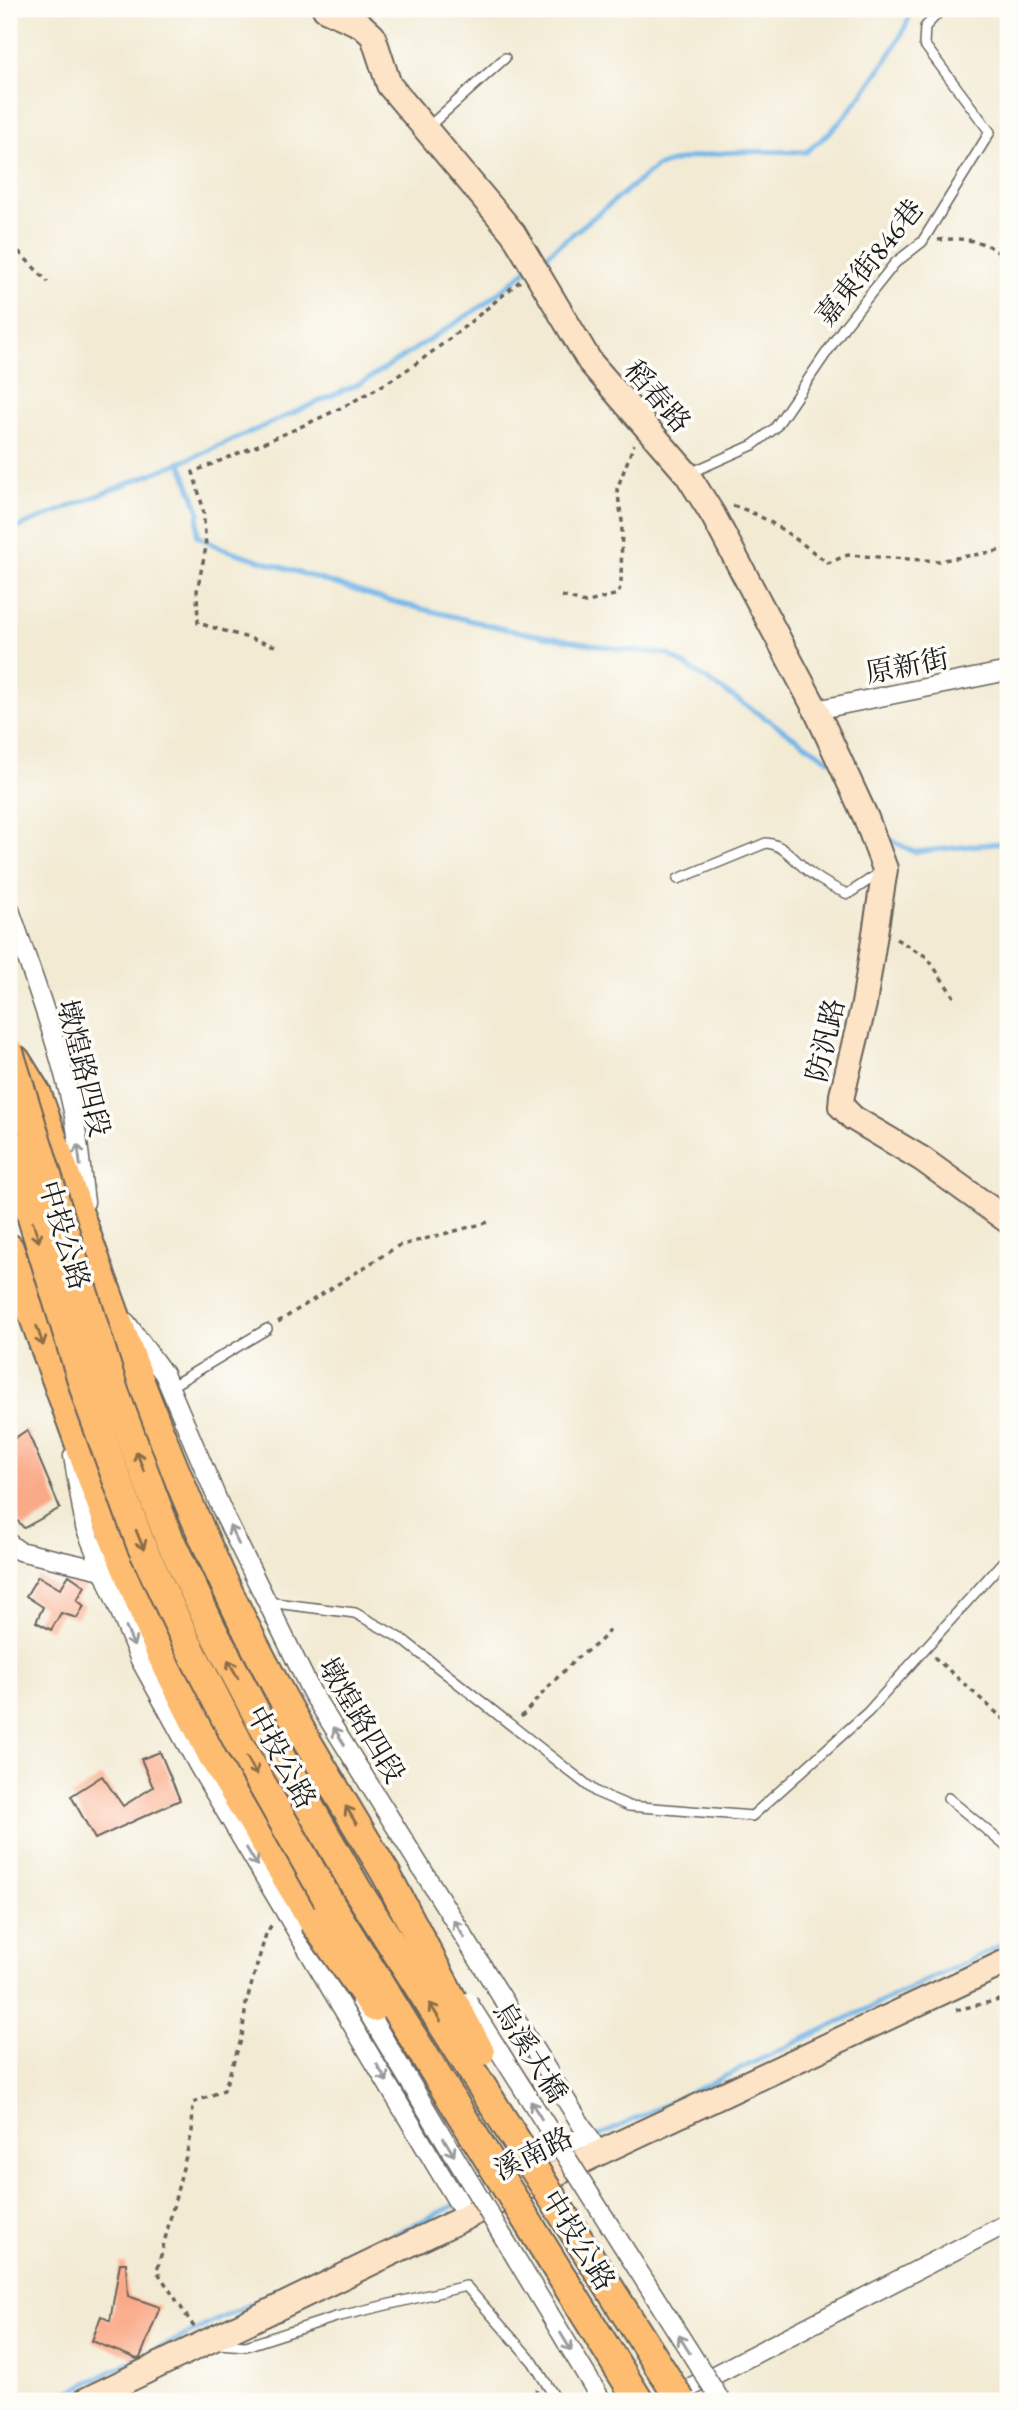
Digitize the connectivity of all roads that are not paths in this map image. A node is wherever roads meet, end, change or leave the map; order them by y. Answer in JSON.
{"nodes":[{"id":1,"x":325,"y":9,"type":"edge"},
{"id":2,"x":942,"y":9,"type":"edge"},
{"id":3,"x":505,"y":58,"type":"dead end"},
{"id":4,"x":426,"y":130,"type":"junction"},
{"id":5,"x":687,"y":474,"type":"junction"},
{"id":6,"x":1008,"y":671,"type":"edge"},
{"id":7,"x":816,"y":710,"type":"junction"},
{"id":8,"x":885,"y":869,"type":"junction"},
{"id":9,"x":678,"y":879,"type":"dead end"},
{"id":10,"x":9,"y":907,"type":"edge"},
{"id":11,"x":9,"y":1053,"type":"edge"},
{"id":12,"x":9,"y":1143,"type":"edge"},
{"id":13,"x":1008,"y":1221,"type":"edge"},
{"id":14,"x":91,"y":1247,"type":"junction"},
{"id":15,"x":9,"y":1248,"type":"edge"},
{"id":16,"x":109,"y":1298,"type":"junction"},
{"id":17,"x":267,"y":1329,"type":"road end"},
{"id":18,"x":170,"y":1387,"type":"junction"},
{"id":19,"x":65,"y":1408,"type":"junction"},
{"id":20,"x":9,"y":1543,"type":"edge"},
{"id":21,"x":1008,"y":1556,"type":"edge"},
{"id":22,"x":102,"y":1570,"type":"junction"},
{"id":23,"x":266,"y":1602,"type":"junction"},
{"id":24,"x":948,"y":1798,"type":"dead end"},
{"id":25,"x":1008,"y":1847,"type":"edge"},
{"id":26,"x":386,"y":1874,"type":"junction"},
{"id":27,"x":313,"y":1921,"type":"junction"},
{"id":28,"x":1008,"y":1961,"type":"edge"},
{"id":29,"x":594,"y":2144,"type":"junction"},
{"id":30,"x":461,"y":2207,"type":"junction"},
{"id":31,"x":1008,"y":2223,"type":"edge"},
{"id":32,"x":206,"y":2343,"type":"junction"},
{"id":33,"x":84,"y":2401,"type":"edge"},
{"id":34,"x":557,"y":2401,"type":"edge"},
{"id":35,"x":602,"y":2401,"type":"edge"},
{"id":36,"x":621,"y":2401,"type":"edge"},
{"id":37,"x":639,"y":2401,"type":"edge"},
{"id":38,"x":664,"y":2401,"type":"edge"},
{"id":39,"x":681,"y":2401,"type":"edge"},
{"id":40,"x":699,"y":2401,"type":"edge"},
{"id":41,"x":721,"y":2401,"type":"edge"}],
"edges":[{"from":1,"to":4,"type":"street","name":"稻春路"},
{"from":2,"to":5,"type":"lane","name":"嘉東街846巷"},
{"from":3,"to":4,"type":"lane"},
{"from":4,"to":5,"type":"street","name":"稻春路"},
{"from":5,"to":7,"type":"street","name":"稻春路"},
{"from":6,"to":7,"type":"street","name":"原新街"},
{"from":7,"to":8,"type":"street","name":"稻春路"},
{"from":8,"to":9,"type":"lane"},
{"from":8,"to":13,"type":"street","name":"防汎路"},
{"from":14,"to":10,"type":"street","name":"墩煌路四段","one_way":true},
{"from":11,"to":14,"type":"main road"},
{"from":39,"to":11,"type":"main road","name":"中投公路","one_way":true,"bridge":true},
{"from":12,"to":37,"type":"main road","name":"中投公路","one_way":true,"bridge":true},
{"from":14,"to":16,"type":"main road"},
{"from":15,"to":19,"type":"main road","one_way":true},
{"from":16,"to":18,"type":"street","name":"墩煌路四段"},
{"from":26,"to":16,"type":"main road","one_way":true},
{"from":17,"to":18,"type":"lane"},
{"from":23,"to":18,"type":"street","name":"墩煌路四段","one_way":true},
{"from":19,"to":22,"type":"street"},
{"from":19,"to":27,"type":"main road"},
{"from":20,"to":22,"type":"street"},
{"from":21,"to":23,"type":"lane"},
{"from":22,"to":30,"type":"street","one_way":true},
{"from":29,"to":23,"type":"street","name":"墩煌路四段","one_way":true},
{"from":24,"to":25,"type":"lane"},
{"from":26,"to":40,"type":"main road","bridge":true},
{"from":41,"to":26,"type":"street","name":"烏溪大橋","one_way":true,"bridge":true},
{"from":27,"to":35,"type":"street","one_way":true,"bridge":true},
{"from":27,"to":36,"type":"main road","bridge":true},
{"from":28,"to":29,"type":"street","name":"溪南路"},
{"from":29,"to":30,"type":"street","name":"溪南路"},
{"from":30,"to":32,"type":"street","name":"溪南路"},
{"from":31,"to":38,"type":"street"},
{"from":32,"to":33,"type":"street","name":"溪南路"},
{"from":32,"to":34,"type":"lane"}]}
